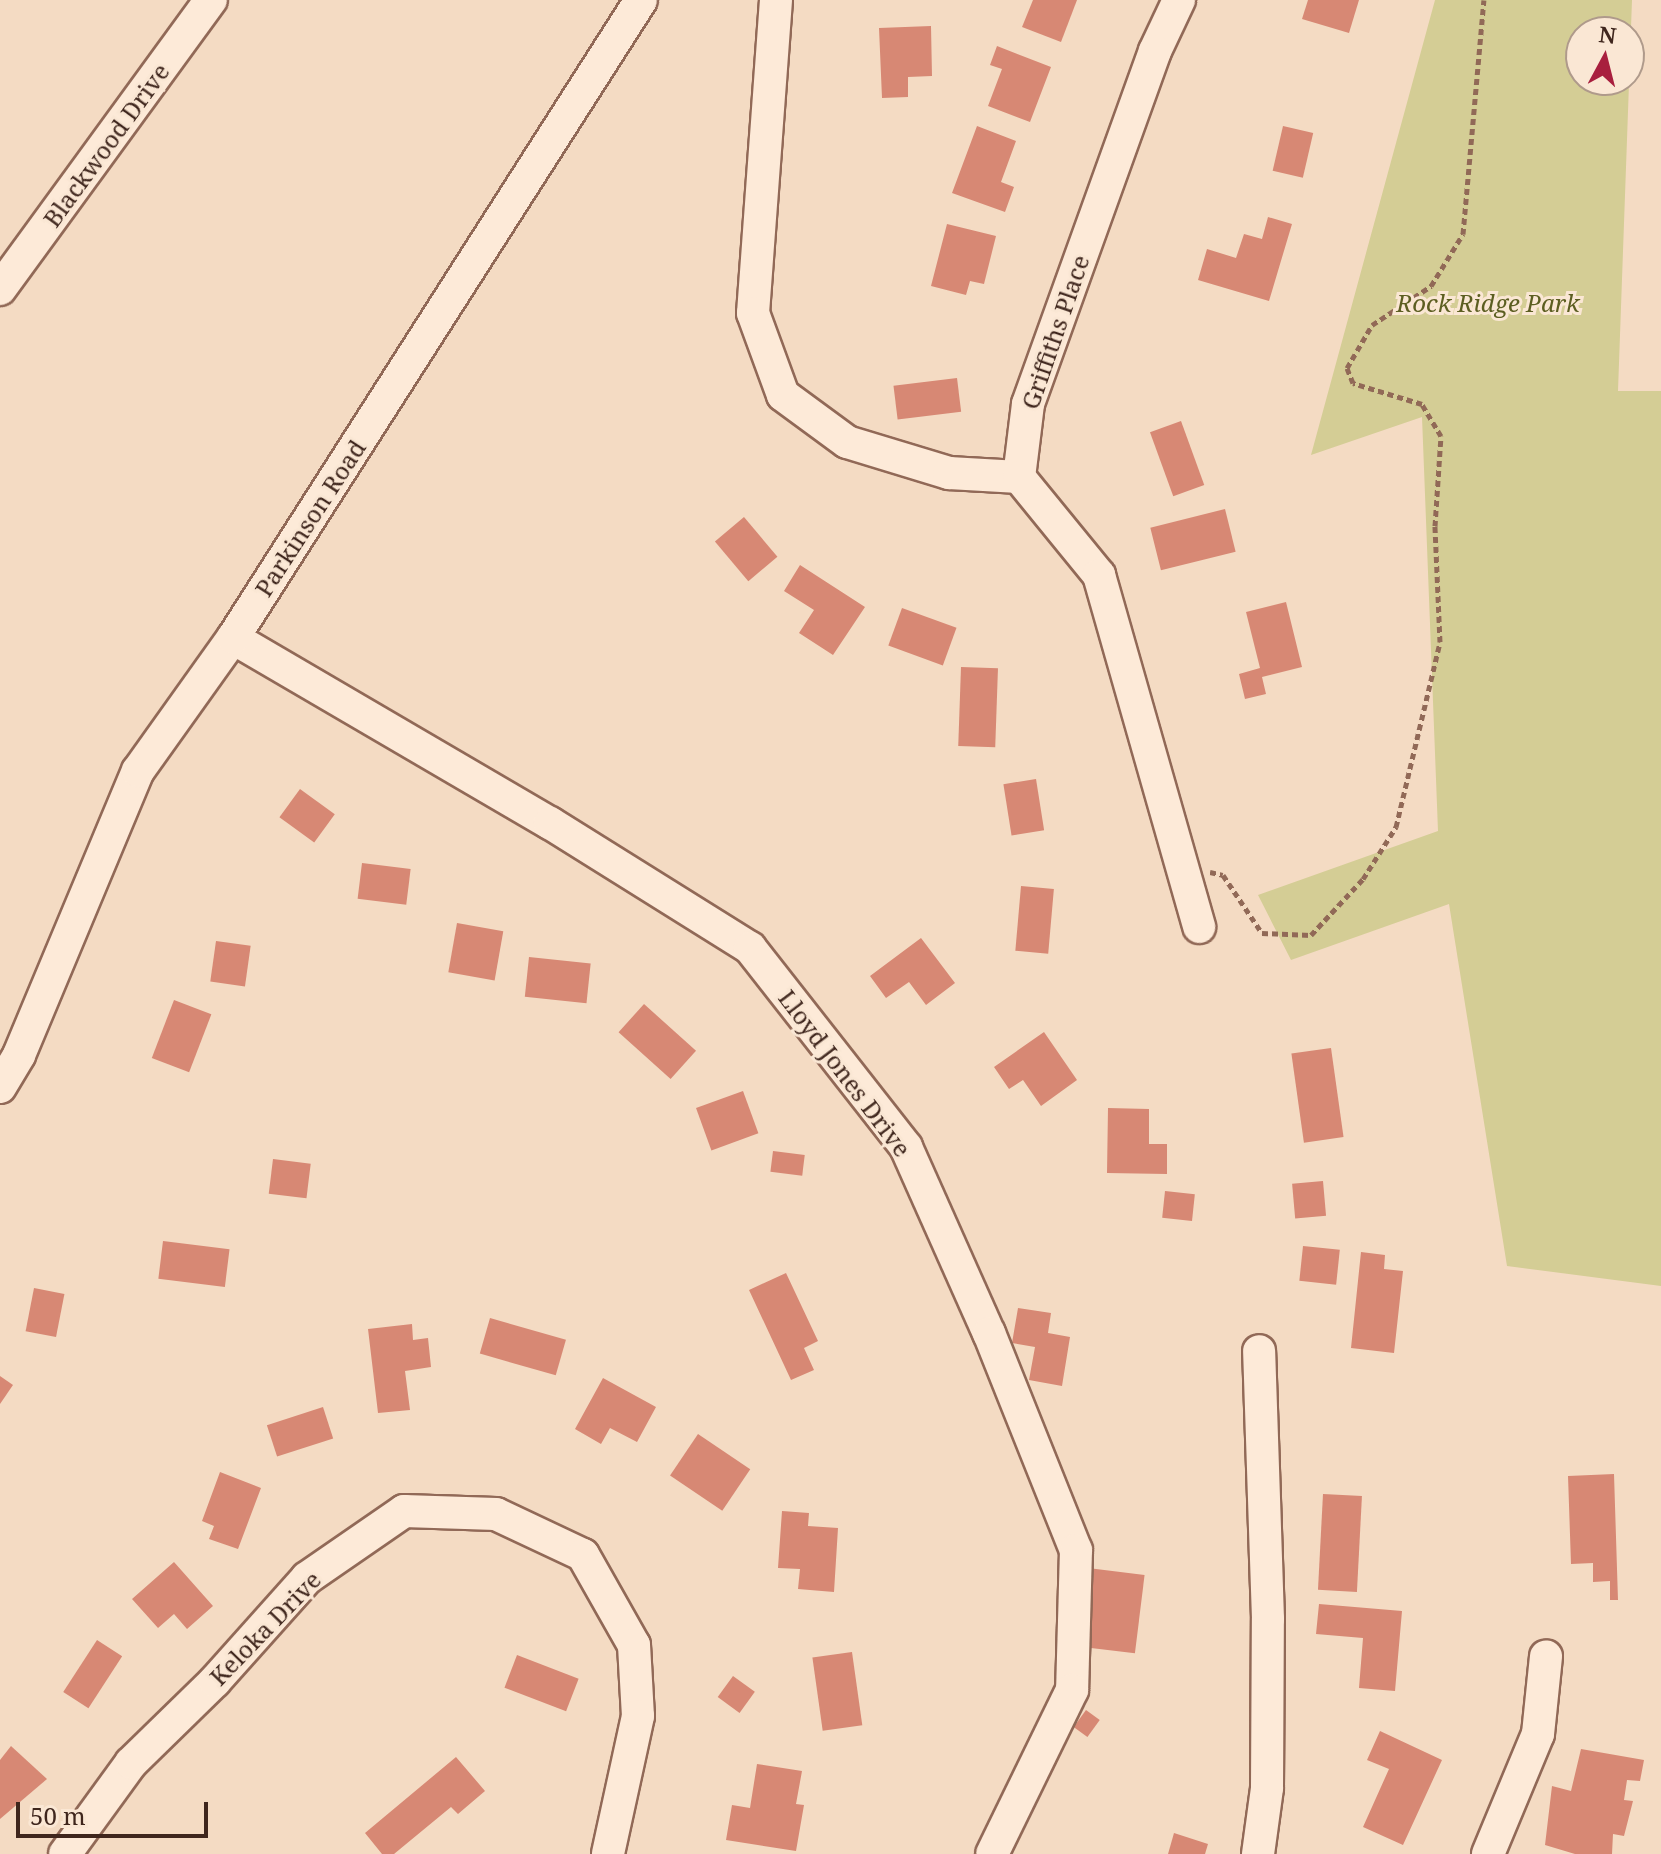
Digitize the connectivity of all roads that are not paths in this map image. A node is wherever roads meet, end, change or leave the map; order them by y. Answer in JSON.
{"nodes":[{"id":1,"x":211,"y":0,"type":"edge"},
{"id":2,"x":641,"y":0,"type":"edge"},
{"id":3,"x":776,"y":0,"type":"edge"},
{"id":4,"x":1179,"y":0,"type":"edge"},
{"id":5,"x":0,"y":289,"type":"edge"},
{"id":6,"x":1019,"y":477,"type":"junction"},
{"id":7,"x":233,"y":638,"type":"junction"},
{"id":8,"x":1199,"y":927,"type":"dead end"},
{"id":9,"x":10,"y":1051,"type":"edge"},
{"id":10,"x":0,"y":1087,"type":"edge"},
{"id":11,"x":1259,"y":1351,"type":"dead end"},
{"id":12,"x":1546,"y":1656,"type":"dead end"},
{"id":13,"x":65,"y":1854,"type":"edge"},
{"id":14,"x":608,"y":1854,"type":"edge"},
{"id":15,"x":992,"y":1854,"type":"edge"},
{"id":16,"x":1258,"y":1854,"type":"edge"},
{"id":17,"x":1488,"y":1854,"type":"edge"}],
"edges":[{"from":1,"to":5,"type":"street","name":"Blackwood Drive"},
{"from":2,"to":7,"type":"street","name":"Parkinson Road"},
{"from":3,"to":6,"type":"street"},
{"from":4,"to":6,"type":"street","name":"Griffiths Place"},
{"from":6,"to":8,"type":"street"},
{"from":7,"to":9,"type":"street","name":"Parkinson Road"},
{"from":7,"to":15,"type":"street","name":"Lloyd Jones Drive"},
{"from":9,"to":10,"type":"street","name":"Parkinson Road"},
{"from":11,"to":16,"type":"street"},
{"from":12,"to":17,"type":"street"},
{"from":13,"to":14,"type":"street","name":"Keloka Drive"}]}
